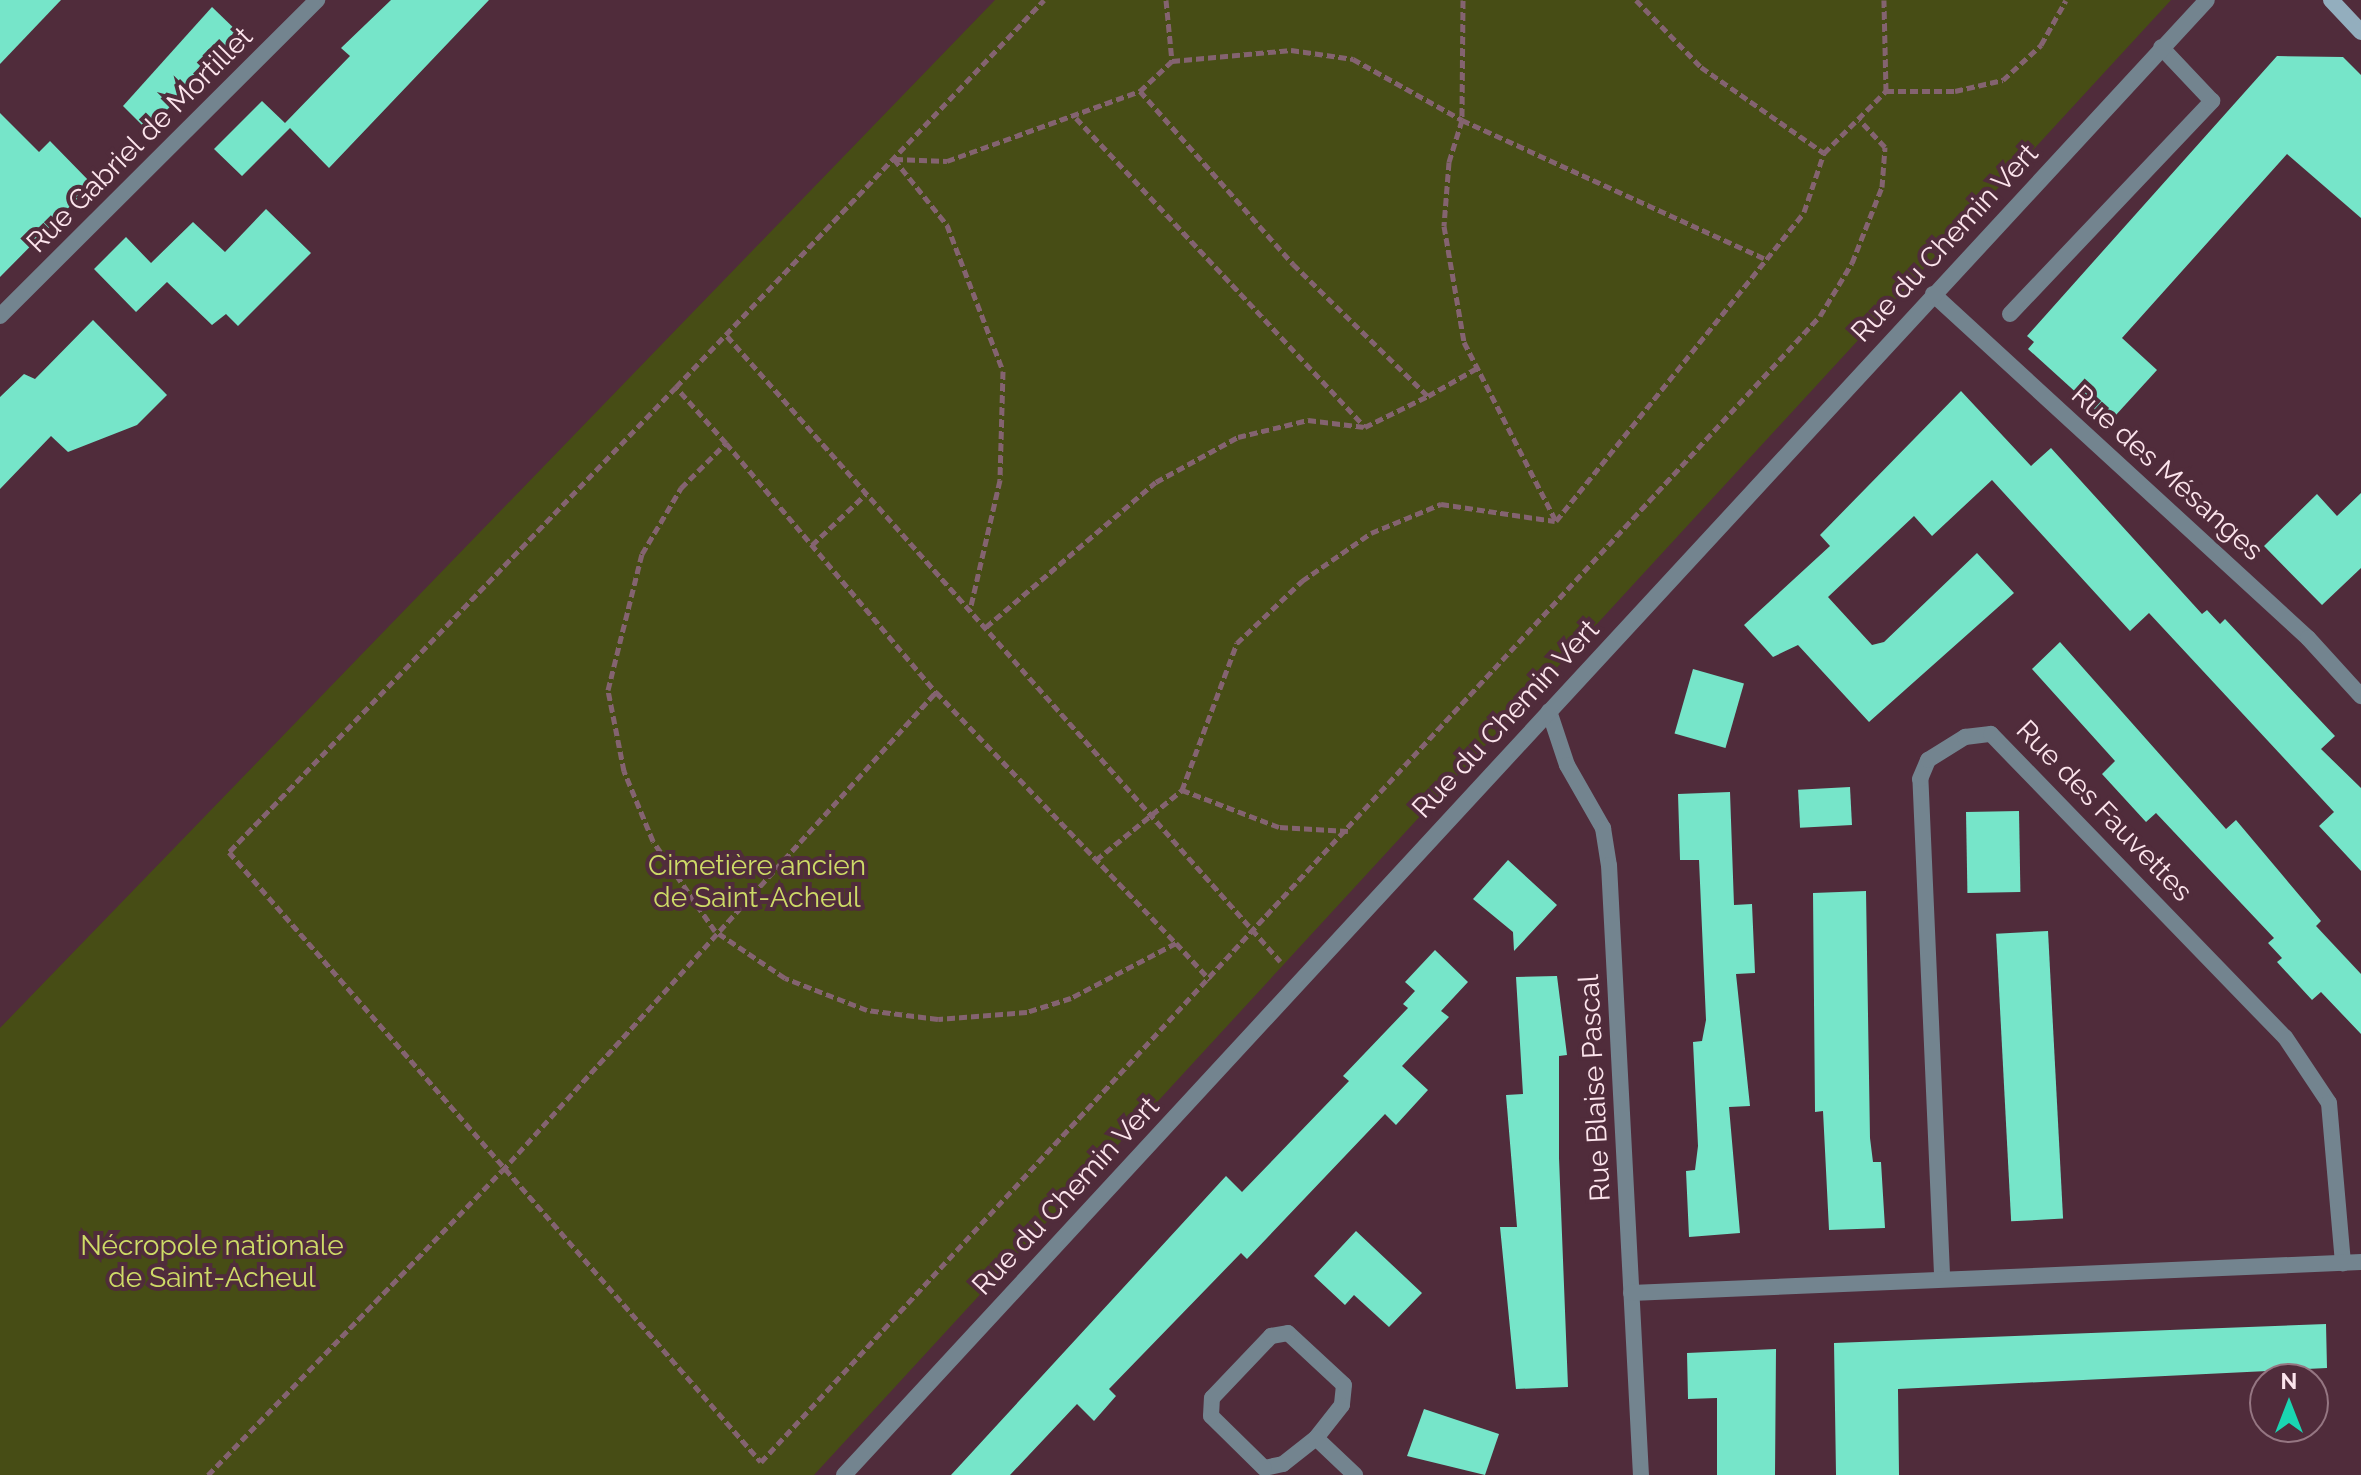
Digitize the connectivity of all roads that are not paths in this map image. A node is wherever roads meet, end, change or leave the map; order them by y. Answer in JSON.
{"nodes":[{"id":1,"x":317,"y":0,"type":"edge"},
{"id":2,"x":2207,"y":0,"type":"edge"},
{"id":3,"x":2331,"y":0,"type":"edge"},
{"id":4,"x":2361,"y":32,"type":"edge"},
{"id":5,"x":2161,"y":47,"type":"junction"},
{"id":6,"x":1933,"y":294,"type":"junction"},
{"id":7,"x":2010,"y":314,"type":"dead end"},
{"id":8,"x":0,"y":316,"type":"edge"},
{"id":9,"x":2361,"y":696,"type":"edge"},
{"id":10,"x":1549,"y":711,"type":"junction"},
{"id":11,"x":2361,"y":1262,"type":"edge"},
{"id":12,"x":2343,"y":1263,"type":"junction"},
{"id":13,"x":1942,"y":1274,"type":"junction"},
{"id":14,"x":1631,"y":1293,"type":"junction"},
{"id":15,"x":1316,"y":1438,"type":"junction"},
{"id":16,"x":844,"y":1475,"type":"edge"},
{"id":17,"x":1355,"y":1475,"type":"edge"},
{"id":18,"x":1641,"y":1475,"type":"edge"}],
"edges":[{"from":1,"to":8,"type":"street","name":"Rue Gabriel de Mortillet"},
{"from":2,"to":5,"type":"street","name":"Rue du Chemin Vert"},
{"from":3,"to":4,"type":"main road"},
{"from":5,"to":6,"type":"street","name":"Rue du Chemin Vert"},
{"from":5,"to":7,"type":"street"},
{"from":6,"to":9,"type":"street","name":"Rue des Mésanges"},
{"from":6,"to":10,"type":"street","name":"Rue du Chemin Vert"},
{"from":10,"to":14,"type":"street","name":"Rue Blaise Pascal"},
{"from":10,"to":16,"type":"street","name":"Rue du Chemin Vert"},
{"from":11,"to":12,"type":"street"},
{"from":12,"to":13,"type":"street"},
{"from":12,"to":13,"type":"street","name":"Rue des Fauvettes"},
{"from":13,"to":14,"type":"street"},
{"from":14,"to":18,"type":"street","name":"Rue Blaise Pascal"},
{"from":15,"to":15,"type":"street"},
{"from":15,"to":17,"type":"street"}]}
